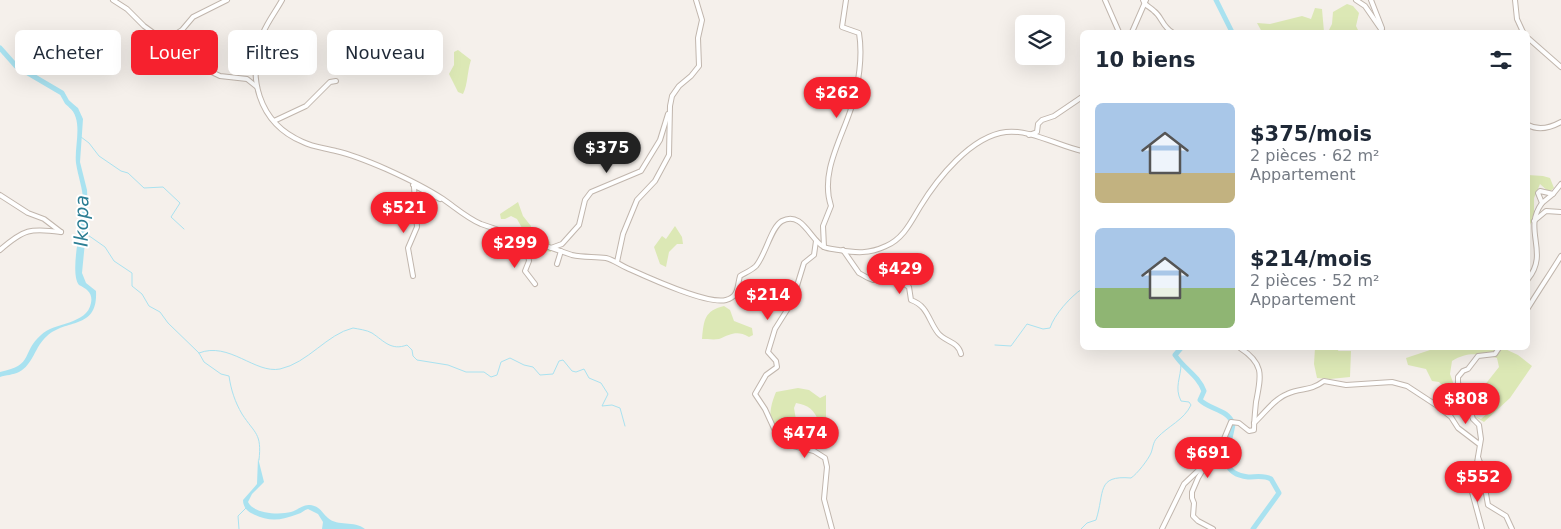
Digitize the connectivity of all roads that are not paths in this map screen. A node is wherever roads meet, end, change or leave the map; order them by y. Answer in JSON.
{"nodes":[{"id":1,"x":113,"y":0,"type":"edge"},
{"id":2,"x":227,"y":0,"type":"edge"},
{"id":3,"x":282,"y":0,"type":"edge"},
{"id":4,"x":696,"y":0,"type":"edge"},
{"id":5,"x":846,"y":0,"type":"edge"},
{"id":6,"x":1106,"y":0,"type":"edge"},
{"id":7,"x":1144,"y":0,"type":"edge"},
{"id":8,"x":1356,"y":0,"type":"edge"},
{"id":9,"x":1371,"y":0,"type":"edge"},
{"id":10,"x":1514,"y":0,"type":"edge"},
{"id":11,"x":1145,"y":5,"type":"junction"},
{"id":12,"x":150,"y":30,"type":"edge"},
{"id":13,"x":182,"y":30,"type":"edge"},
{"id":14,"x":1118,"y":30,"type":"edge"},
{"id":15,"x":1133,"y":30,"type":"edge"},
{"id":16,"x":1169,"y":30,"type":"edge"},
{"id":17,"x":1382,"y":30,"type":"edge"},
{"id":18,"x":1382,"y":30,"type":"edge"},
{"id":19,"x":1522,"y":30,"type":"edge"},
{"id":20,"x":1530,"y":40,"type":"edge"},
{"id":21,"x":1561,"y":67,"type":"edge"},
{"id":22,"x":218,"y":75,"type":"edge"},
{"id":23,"x":336,"y":81,"type":"dead end"},
{"id":24,"x":257,"y":87,"type":"junction"},
{"id":25,"x":1080,"y":98,"type":"edge"},
{"id":26,"x":670,"y":106,"type":"junction"},
{"id":27,"x":274,"y":121,"type":"junction"},
{"id":28,"x":1561,"y":122,"type":"edge"},
{"id":29,"x":1530,"y":126,"type":"edge"},
{"id":30,"x":1029,"y":134,"type":"junction"},
{"id":31,"x":1080,"y":150,"type":"edge"},
{"id":32,"x":404,"y":177,"type":"junction"},
{"id":33,"x":1561,"y":184,"type":"edge"},
{"id":34,"x":414,"y":186,"type":"junction"},
{"id":35,"x":1554,"y":194,"type":"junction"},
{"id":36,"x":0,"y":195,"type":"edge"},
{"id":37,"x":444,"y":200,"type":"junction"},
{"id":38,"x":1542,"y":203,"type":"junction"},
{"id":39,"x":1561,"y":212,"type":"edge"},
{"id":40,"x":1533,"y":223,"type":"junction"},
{"id":41,"x":526,"y":241,"type":"junction"},
{"id":42,"x":816,"y":241,"type":"junction"},
{"id":43,"x":824,"y":247,"type":"junction"},
{"id":44,"x":550,"y":248,"type":"junction"},
{"id":45,"x":0,"y":250,"type":"edge"},
{"id":46,"x":843,"y":250,"type":"junction"},
{"id":47,"x":561,"y":251,"type":"junction"},
{"id":48,"x":1561,"y":256,"type":"edge"},
{"id":49,"x":617,"y":262,"type":"junction"},
{"id":50,"x":557,"y":264,"type":"dead end"},
{"id":51,"x":413,"y":276,"type":"dead end"},
{"id":52,"x":1530,"y":277,"type":"edge"},
{"id":53,"x":535,"y":284,"type":"dead end"},
{"id":54,"x":1530,"y":304,"type":"edge"},
{"id":55,"x":1243,"y":350,"type":"edge"},
{"id":56,"x":1498,"y":350,"type":"edge"},
{"id":57,"x":961,"y":354,"type":"dead end"},
{"id":58,"x":1254,"y":424,"type":"junction"},
{"id":59,"x":1479,"y":444,"type":"junction"},
{"id":60,"x":1478,"y":457,"type":"junction"},
{"id":61,"x":1206,"y":464,"type":"junction"},
{"id":62,"x":832,"y":529,"type":"edge"},
{"id":63,"x":1162,"y":529,"type":"edge"},
{"id":64,"x":1213,"y":529,"type":"edge"},
{"id":65,"x":1482,"y":529,"type":"edge"},
{"id":66,"x":1512,"y":529,"type":"edge"}],
"edges":[{"from":1,"to":12,"type":"street"},
{"from":2,"to":13,"type":"street"},
{"from":3,"to":24,"type":"street"},
{"from":4,"to":26,"type":"street"},
{"from":5,"to":43,"type":"street"},
{"from":6,"to":14,"type":"street"},
{"from":7,"to":11,"type":"street"},
{"from":8,"to":17,"type":"street"},
{"from":9,"to":18,"type":"street"},
{"from":10,"to":19,"type":"street"},
{"from":11,"to":15,"type":"street"},
{"from":11,"to":16,"type":"street"},
{"from":20,"to":21,"type":"street"},
{"from":22,"to":24,"type":"street"},
{"from":23,"to":27,"type":"street"},
{"from":24,"to":27,"type":"street"},
{"from":25,"to":30,"type":"street"},
{"from":26,"to":44,"type":"street"},
{"from":26,"to":49,"type":"street"},
{"from":27,"to":32,"type":"street"},
{"from":28,"to":29,"type":"street"},
{"from":30,"to":31,"type":"street"},
{"from":30,"to":46,"type":"street"},
{"from":32,"to":34,"type":"street"},
{"from":32,"to":37,"type":"street"},
{"from":33,"to":35,"type":"street"},
{"from":34,"to":37,"type":"street"},
{"from":34,"to":51,"type":"street"},
{"from":35,"to":38,"type":"street"},
{"from":35,"to":38,"type":"street"},
{"from":36,"to":45,"type":"street"},
{"from":37,"to":41,"type":"street"},
{"from":38,"to":40,"type":"street"},
{"from":39,"to":40,"type":"street"},
{"from":40,"to":52,"type":"street"},
{"from":41,"to":44,"type":"street"},
{"from":41,"to":53,"type":"street"},
{"from":42,"to":43,"type":"street"},
{"from":42,"to":49,"type":"street"},
{"from":42,"to":62,"type":"street"},
{"from":43,"to":46,"type":"street"},
{"from":44,"to":47,"type":"street"},
{"from":46,"to":57,"type":"street"},
{"from":47,"to":49,"type":"street"},
{"from":47,"to":50,"type":"street"},
{"from":48,"to":54,"type":"street"},
{"from":55,"to":58,"type":"street"},
{"from":56,"to":59,"type":"street"},
{"from":58,"to":59,"type":"street"},
{"from":58,"to":61,"type":"street"},
{"from":59,"to":60,"type":"street"},
{"from":60,"to":65,"type":"street"},
{"from":60,"to":66,"type":"street"},
{"from":61,"to":63,"type":"street"},
{"from":61,"to":64,"type":"street"}]}
